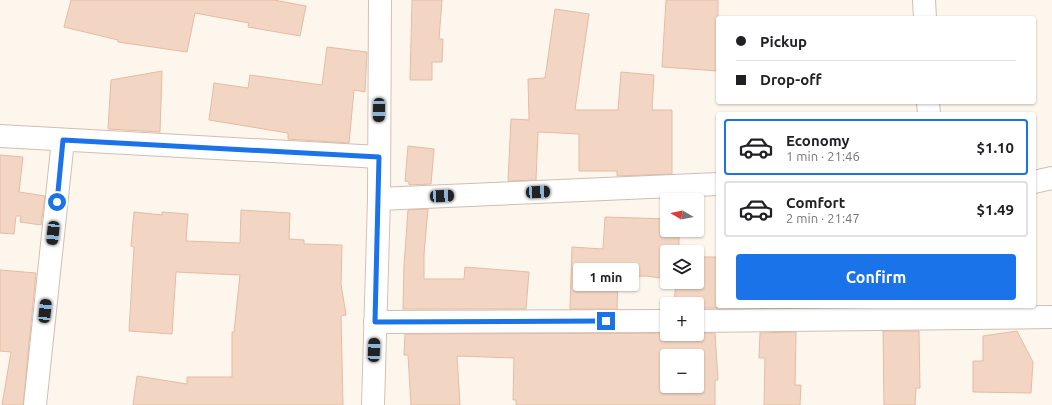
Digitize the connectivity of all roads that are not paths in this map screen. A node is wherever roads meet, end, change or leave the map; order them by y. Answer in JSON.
{"nodes":[{"id":1,"x":380,"y":0,"type":"edge"},
{"id":2,"x":924,"y":0,"type":"edge"},
{"id":3,"x":925,"y":16,"type":"edge"},
{"id":4,"x":0,"y":136,"type":"edge"},
{"id":5,"x":63,"y":140,"type":"junction"},
{"id":6,"x":379,"y":157,"type":"junction"},
{"id":7,"x":1052,"y":178,"type":"edge"},
{"id":8,"x":1036,"y":182,"type":"edge"},
{"id":9,"x":716,"y":184,"type":"edge"},
{"id":10,"x":379,"y":199,"type":"junction"},
{"id":11,"x":930,"y":312,"type":"edge"},
{"id":12,"x":1052,"y":317,"type":"edge"},
{"id":13,"x":660,"y":321,"type":"edge"},
{"id":14,"x":704,"y":321,"type":"edge"},
{"id":15,"x":375,"y":322,"type":"junction"},
{"id":16,"x":34,"y":405,"type":"edge"},
{"id":17,"x":373,"y":405,"type":"edge"}],
"edges":[{"from":1,"to":6,"type":"street"},
{"from":2,"to":3,"type":"street"},
{"from":4,"to":5,"type":"street"},
{"from":5,"to":6,"type":"street"},
{"from":5,"to":16,"type":"street"},
{"from":6,"to":10,"type":"street"},
{"from":7,"to":8,"type":"street"},
{"from":9,"to":10,"type":"street"},
{"from":10,"to":15,"type":"street"},
{"from":11,"to":12,"type":"street"},
{"from":11,"to":14,"type":"street"},
{"from":13,"to":15,"type":"street"},
{"from":15,"to":17,"type":"street"}]}
